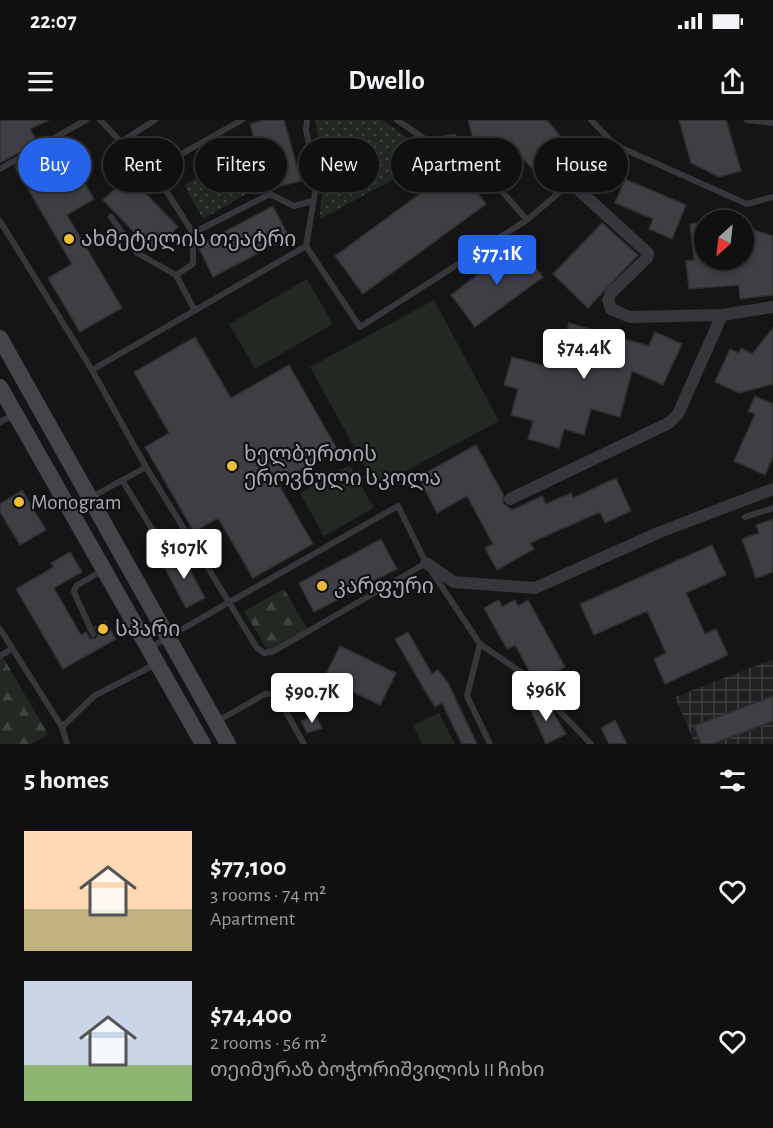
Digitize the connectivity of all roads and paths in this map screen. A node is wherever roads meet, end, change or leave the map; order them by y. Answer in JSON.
{"nodes":[{"id":1,"x":86,"y":120,"type":"edge"},
{"id":2,"x":100,"y":120,"type":"edge"},
{"id":3,"x":155,"y":120,"type":"edge"},
{"id":4,"x":242,"y":120,"type":"edge"},
{"id":5,"x":307,"y":120,"type":"edge"},
{"id":6,"x":397,"y":120,"type":"edge"},
{"id":7,"x":591,"y":120,"type":"edge"},
{"id":8,"x":747,"y":120,"type":"edge"},
{"id":9,"x":773,"y":123,"type":"edge"},
{"id":10,"x":608,"y":138,"type":"edge"},
{"id":11,"x":628,"y":151,"type":"edge"},
{"id":12,"x":0,"y":169,"type":"edge"},
{"id":13,"x":560,"y":192,"type":"edge"},
{"id":14,"x":581,"y":192,"type":"edge"},
{"id":15,"x":773,"y":197,"type":"edge"},
{"id":16,"x":314,"y":201,"type":"junction"},
{"id":17,"x":111,"y":217,"type":"dead end"},
{"id":18,"x":0,"y":220,"type":"edge"},
{"id":19,"x":527,"y":220,"type":"junction"},
{"id":20,"x":193,"y":233,"type":"junction"},
{"id":21,"x":306,"y":246,"type":"junction"},
{"id":22,"x":176,"y":275,"type":"junction"},
{"id":23,"x":773,"y":307,"type":"edge"},
{"id":24,"x":194,"y":309,"type":"junction"},
{"id":25,"x":722,"y":315,"type":"junction"},
{"id":26,"x":0,"y":338,"type":"edge"},
{"id":27,"x":92,"y":370,"type":"junction"},
{"id":28,"x":0,"y":387,"type":"edge"},
{"id":29,"x":16,"y":414,"type":"junction"},
{"id":30,"x":0,"y":422,"type":"edge"},
{"id":31,"x":71,"y":464,"type":"junction"},
{"id":32,"x":146,"y":466,"type":"junction"},
{"id":33,"x":51,"y":475,"type":"junction"},
{"id":34,"x":122,"y":480,"type":"junction"},
{"id":35,"x":773,"y":489,"type":"edge"},
{"id":36,"x":90,"y":498,"type":"junction"},
{"id":37,"x":510,"y":499,"type":"dead end"},
{"id":38,"x":773,"y":508,"type":"edge"},
{"id":39,"x":745,"y":517,"type":"dead end"},
{"id":40,"x":157,"y":537,"type":"dead end"},
{"id":41,"x":426,"y":563,"type":"junction"},
{"id":42,"x":104,"y":570,"type":"junction"},
{"id":43,"x":228,"y":605,"type":"junction"},
{"id":44,"x":0,"y":629,"type":"edge"},
{"id":45,"x":93,"y":634,"type":"dead end"},
{"id":46,"x":168,"y":637,"type":"junction"},
{"id":47,"x":480,"y":644,"type":"junction"},
{"id":48,"x":148,"y":649,"type":"junction"},
{"id":49,"x":12,"y":650,"type":"junction"},
{"id":50,"x":0,"y":656,"type":"edge"},
{"id":51,"x":157,"y":664,"type":"junction"},
{"id":52,"x":216,"y":722,"type":"junction"},
{"id":53,"x":62,"y":727,"type":"junction"},
{"id":54,"x":67,"y":744,"type":"edge"},
{"id":55,"x":203,"y":744,"type":"edge"},
{"id":56,"x":228,"y":744,"type":"edge"},
{"id":57,"x":304,"y":744,"type":"edge"},
{"id":58,"x":490,"y":744,"type":"edge"},
{"id":59,"x":591,"y":744,"type":"edge"}],
"edges":[{"from":1,"to":12,"type":"lane"},
{"from":2,"to":3,"type":"lane"},
{"from":4,"to":20,"type":"lane"},
{"from":5,"to":16,"type":"lane"},
{"from":6,"to":19,"type":"lane"},
{"from":7,"to":10,"type":"lane"},
{"from":8,"to":9,"type":"lane"},
{"from":11,"to":15,"type":"lane"},
{"from":13,"to":19,"type":"lane"},
{"from":14,"to":25,"type":"street"},
{"from":16,"to":20,"type":"lane"},
{"from":16,"to":21,"type":"lane"},
{"from":17,"to":22,"type":"lane"},
{"from":18,"to":27,"type":"lane"},
{"from":19,"to":21,"type":"lane"},
{"from":20,"to":22,"type":"lane"},
{"from":21,"to":24,"type":"lane"},
{"from":22,"to":24,"type":"lane"},
{"from":23,"to":25,"type":"street"},
{"from":24,"to":27,"type":"lane"},
{"from":25,"to":37,"type":"street"},
{"from":26,"to":31,"type":"main road"},
{"from":27,"to":32,"type":"lane"},
{"from":28,"to":29,"type":"main road"},
{"from":29,"to":30,"type":"lane"},
{"from":29,"to":33,"type":"main road"},
{"from":31,"to":33,"type":"main road"},
{"from":31,"to":36,"type":"main road"},
{"from":32,"to":34,"type":"lane"},
{"from":32,"to":43,"type":"lane"},
{"from":33,"to":42,"type":"main road"},
{"from":34,"to":36,"type":"lane"},
{"from":34,"to":40,"type":"lane"},
{"from":35,"to":41,"type":"street"},
{"from":36,"to":46,"type":"main road"},
{"from":38,"to":39,"type":"lane"},
{"from":41,"to":43,"type":"lane"},
{"from":41,"to":43,"type":"lane"},
{"from":41,"to":47,"type":"lane"},
{"from":42,"to":45,"type":"lane"},
{"from":42,"to":48,"type":"main road"},
{"from":43,"to":46,"type":"lane"},
{"from":44,"to":49,"type":"lane"},
{"from":46,"to":48,"type":"lane"},
{"from":46,"to":52,"type":"main road"},
{"from":47,"to":58,"type":"lane"},
{"from":47,"to":59,"type":"lane"},
{"from":48,"to":51,"type":"main road"},
{"from":49,"to":50,"type":"lane"},
{"from":49,"to":53,"type":"lane"},
{"from":51,"to":53,"type":"lane"},
{"from":51,"to":55,"type":"main road"},
{"from":52,"to":56,"type":"main road"},
{"from":52,"to":57,"type":"lane"},
{"from":53,"to":54,"type":"lane"}]}
